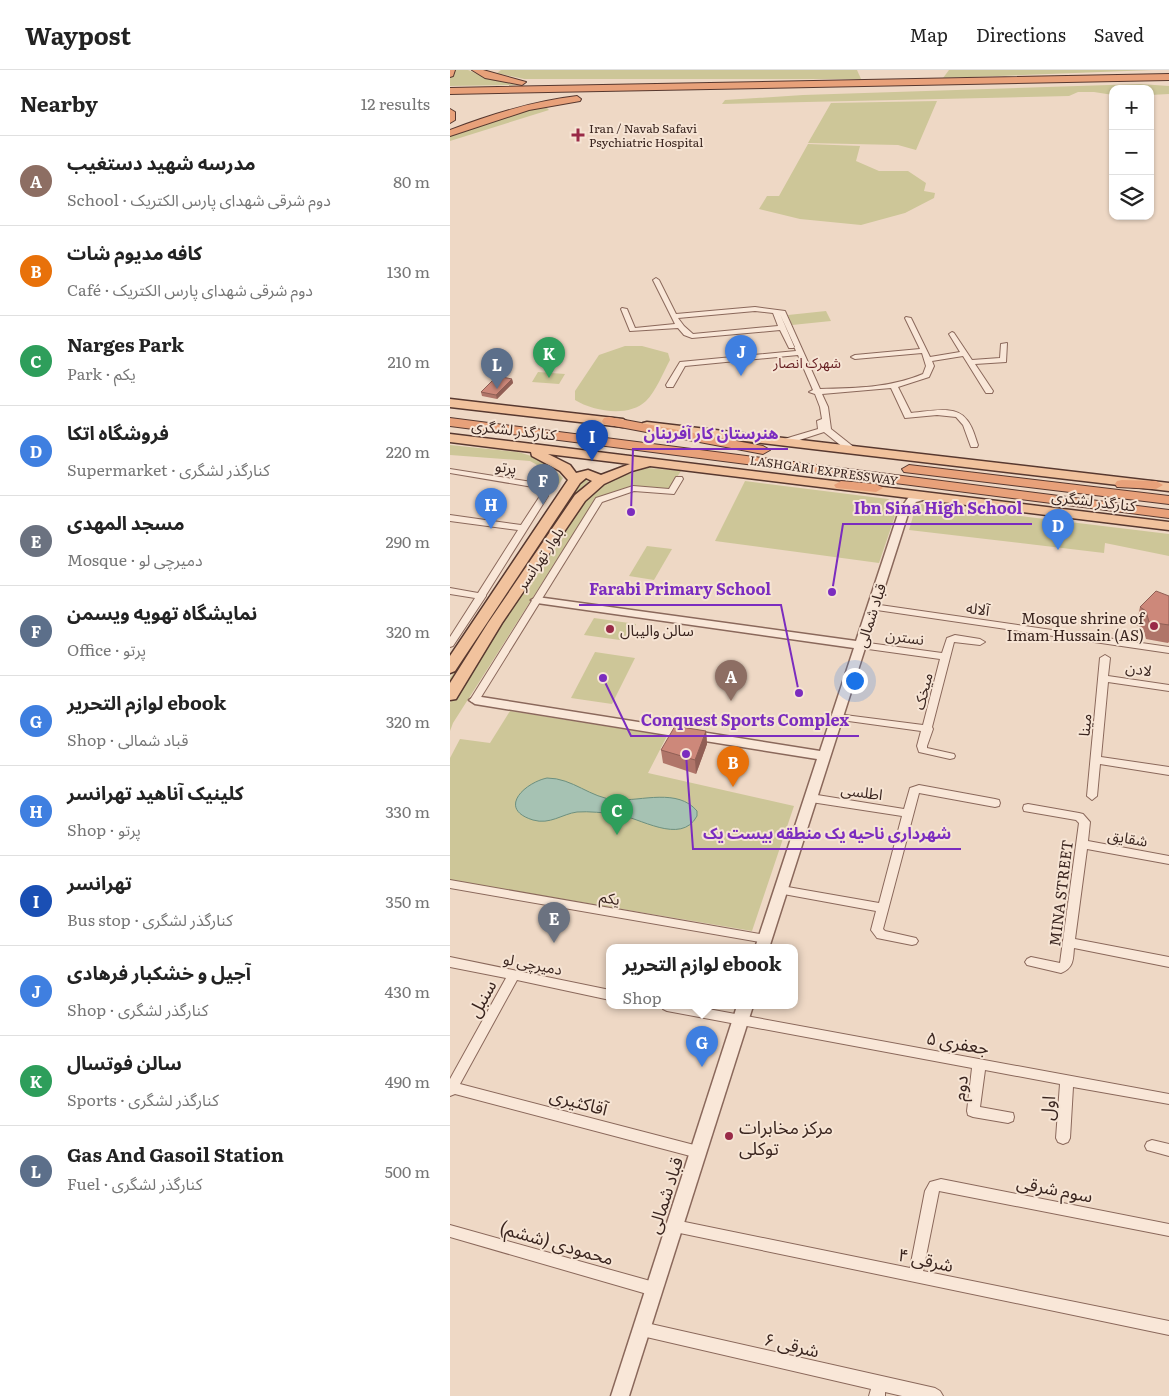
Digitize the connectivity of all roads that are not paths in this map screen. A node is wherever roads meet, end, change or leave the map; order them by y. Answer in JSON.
{"nodes":[{"id":1,"x":452,"y":70,"type":"edge"},
{"id":2,"x":476,"y":70,"type":"edge"},
{"id":3,"x":1169,"y":70,"type":"edge"},
{"id":4,"x":450,"y":74,"type":"edge"},
{"id":5,"x":1169,"y":76,"type":"edge"},
{"id":6,"x":985,"y":80,"type":"junction"},
{"id":7,"x":800,"y":83,"type":"junction"},
{"id":8,"x":1169,"y":83,"type":"edge"},
{"id":9,"x":583,"y":84,"type":"junction"},
{"id":10,"x":450,"y":87,"type":"edge"},
{"id":11,"x":822,"y":90,"type":"junction"},
{"id":12,"x":450,"y":91,"type":"edge"},
{"id":13,"x":450,"y":96,"type":"edge"},
{"id":14,"x":596,"y":98,"type":"junction"},
{"id":15,"x":450,"y":101,"type":"edge"},
{"id":16,"x":450,"y":112,"type":"edge"},
{"id":17,"x":450,"y":120,"type":"edge"},
{"id":18,"x":450,"y":133,"type":"edge"},
{"id":19,"x":656,"y":280,"type":"dead end"},
{"id":20,"x":624,"y":309,"type":"dead end"},
{"id":21,"x":776,"y":312,"type":"junction"},
{"id":22,"x":675,"y":316,"type":"junction"},
{"id":23,"x":908,"y":318,"type":"dead end"},
{"id":24,"x":678,"y":326,"type":"junction"},
{"id":25,"x":781,"y":328,"type":"junction"},
{"id":26,"x":952,"y":334,"type":"dead end"},
{"id":27,"x":1005,"y":344,"type":"dead end"},
{"id":28,"x":924,"y":351,"type":"junction"},
{"id":29,"x":797,"y":353,"type":"junction"},
{"id":30,"x":965,"y":354,"type":"junction"},
{"id":31,"x":855,"y":357,"type":"dead end"},
{"id":32,"x":928,"y":358,"type":"junction"},
{"id":33,"x":970,"y":362,"type":"junction"},
{"id":34,"x":670,"y":385,"type":"dead end"},
{"id":35,"x":893,"y":385,"type":"junction"},
{"id":36,"x":989,"y":391,"type":"dead end"},
{"id":37,"x":815,"y":392,"type":"junction"},
{"id":38,"x":450,"y":403,"type":"edge"},
{"id":39,"x":450,"y":411,"type":"edge"},
{"id":40,"x":609,"y":421,"type":"joint"},
{"id":41,"x":450,"y":422,"type":"edge"},
{"id":42,"x":450,"y":438,"type":"edge"},
{"id":43,"x":501,"y":444,"type":"junction"},
{"id":44,"x":974,"y":445,"type":"dead end"},
{"id":45,"x":783,"y":448,"type":"junction"},
{"id":46,"x":852,"y":450,"type":"junction"},
{"id":47,"x":661,"y":463,"type":"junction"},
{"id":48,"x":450,"y":472,"type":"edge"},
{"id":49,"x":679,"y":479,"type":"dead end"},
{"id":50,"x":575,"y":480,"type":"junction"},
{"id":51,"x":999,"y":480,"type":"junction"},
{"id":52,"x":599,"y":481,"type":"junction"},
{"id":53,"x":841,"y":485,"type":"junction"},
{"id":54,"x":1162,"y":486,"type":"edge"},
{"id":55,"x":889,"y":492,"type":"junction"},
{"id":56,"x":923,"y":496,"type":"junction"},
{"id":57,"x":1169,"y":500,"type":"edge"},
{"id":58,"x":1089,"y":504,"type":"junction"},
{"id":59,"x":904,"y":511,"type":"junction"},
{"id":60,"x":1169,"y":514,"type":"edge"},
{"id":61,"x":450,"y":518,"type":"edge"},
{"id":62,"x":1169,"y":526,"type":"edge"},
{"id":63,"x":525,"y":528,"type":"junction"},
{"id":64,"x":525,"y":555,"type":"junction"},
{"id":65,"x":499,"y":569,"type":"junction"},
{"id":66,"x":450,"y":591,"type":"edge"},
{"id":67,"x":482,"y":596,"type":"junction"},
{"id":68,"x":537,"y":600,"type":"junction"},
{"id":69,"x":873,"y":607,"type":"junction"},
{"id":70,"x":980,"y":642,"type":"dead end"},
{"id":71,"x":450,"y":644,"type":"edge"},
{"id":72,"x":861,"y":645,"type":"junction"},
{"id":73,"x":1169,"y":650,"type":"edge"},
{"id":74,"x":946,"y":657,"type":"junction"},
{"id":75,"x":1106,"y":658,"type":"dead end"},
{"id":76,"x":450,"y":668,"type":"edge"},
{"id":77,"x":1104,"y":678,"type":"junction"},
{"id":78,"x":1169,"y":688,"type":"edge"},
{"id":79,"x":450,"y":695,"type":"edge"},
{"id":80,"x":475,"y":700,"type":"joint"},
{"id":81,"x":838,"y":718,"type":"junction"},
{"id":82,"x":928,"y":729,"type":"junction"},
{"id":83,"x":825,"y":756,"type":"junction"},
{"id":84,"x":950,"y":756,"type":"dead end"},
{"id":85,"x":1095,"y":760,"type":"junction"},
{"id":86,"x":1169,"y":771,"type":"edge"},
{"id":87,"x":1092,"y":796,"type":"dead end"},
{"id":88,"x":812,"y":798,"type":"junction"},
{"id":89,"x":996,"y":803,"type":"dead end"},
{"id":90,"x":1028,"y":808,"type":"dead end"},
{"id":91,"x":908,"y":813,"type":"junction"},
{"id":92,"x":1081,"y":844,"type":"junction"},
{"id":93,"x":1169,"y":860,"type":"edge"},
{"id":94,"x":450,"y":884,"type":"edge"},
{"id":95,"x":782,"y":890,"type":"junction"},
{"id":96,"x":882,"y":908,"type":"junction"},
{"id":97,"x":912,"y":941,"type":"dead end"},
{"id":98,"x":1069,"y":942,"type":"junction"},
{"id":99,"x":763,"y":944,"type":"edge"},
{"id":100,"x":450,"y":962,"type":"edge"},
{"id":101,"x":1031,"y":962,"type":"dead end"},
{"id":102,"x":1169,"y":962,"type":"edge"},
{"id":103,"x":513,"y":976,"type":"junction"},
{"id":104,"x":606,"y":993,"type":"edge"},
{"id":105,"x":700,"y":1009,"type":"edge"},
{"id":106,"x":743,"y":1013,"type":"edge"},
{"id":107,"x":979,"y":1064,"type":"junction"},
{"id":108,"x":1068,"y":1080,"type":"junction"},
{"id":109,"x":451,"y":1088,"type":"edge"},
{"id":110,"x":1169,"y":1099,"type":"edge"},
{"id":111,"x":1008,"y":1117,"type":"dead end"},
{"id":112,"x":1063,"y":1138,"type":"dead end"},
{"id":113,"x":1152,"y":1146,"type":"dead end"},
{"id":114,"x":1169,"y":1150,"type":"edge"},
{"id":115,"x":698,"y":1152,"type":"junction"},
{"id":116,"x":675,"y":1226,"type":"junction"},
{"id":117,"x":1169,"y":1230,"type":"edge"},
{"id":118,"x":450,"y":1231,"type":"edge"},
{"id":119,"x":915,"y":1276,"type":"junction"},
{"id":120,"x":654,"y":1289,"type":"junction"},
{"id":121,"x":1169,"y":1328,"type":"edge"},
{"id":122,"x":642,"y":1329,"type":"junction"},
{"id":123,"x":878,"y":1389,"type":"edge"},
{"id":124,"x":620,"y":1396,"type":"edge"},
{"id":125,"x":934,"y":1396,"type":"edge"}],
"edges":[{"from":1,"to":4,"type":"highway"},
{"from":2,"to":9,"type":"highway"},
{"from":3,"to":6,"type":"highway"},
{"from":5,"to":6,"type":"highway"},
{"from":6,"to":7,"type":"highway"},
{"from":7,"to":9,"type":"highway"},
{"from":7,"to":12,"type":"highway"},
{"from":8,"to":11,"type":"highway"},
{"from":9,"to":10,"type":"highway"},
{"from":11,"to":13,"type":"highway"},
{"from":11,"to":14,"type":"highway"},
{"from":14,"to":15,"type":"highway"},
{"from":14,"to":18,"type":"highway"},
{"from":16,"to":17,"type":"highway"},
{"from":19,"to":22,"type":"street"},
{"from":20,"to":24,"type":"street"},
{"from":21,"to":22,"type":"street"},
{"from":21,"to":25,"type":"street"},
{"from":21,"to":29,"type":"street"},
{"from":22,"to":24,"type":"street"},
{"from":23,"to":28,"type":"street"},
{"from":24,"to":25,"type":"street"},
{"from":25,"to":29,"type":"street"},
{"from":26,"to":30,"type":"street"},
{"from":27,"to":33,"type":"street"},
{"from":28,"to":31,"type":"street"},
{"from":28,"to":32,"type":"street"},
{"from":29,"to":34,"type":"street"},
{"from":29,"to":37,"type":"street"},
{"from":30,"to":32,"type":"street"},
{"from":30,"to":33,"type":"street"},
{"from":32,"to":35,"type":"street"},
{"from":33,"to":36,"type":"street"},
{"from":35,"to":37,"type":"street"},
{"from":35,"to":44,"type":"street"},
{"from":37,"to":45,"type":"street"},
{"from":37,"to":46,"type":"street"},
{"from":38,"to":40,"type":"main road","name":"کنارگذر لشگری"},
{"from":39,"to":45,"type":"highway","name":"LASHGARI EXPRESSWAY"},
{"from":40,"to":45,"type":"highway"},
{"from":41,"to":58,"type":"highway","name":"LASHGARI EXPRESSWAY"},
{"from":42,"to":43,"type":"main road","name":"کنارگذر لشگری"},
{"from":43,"to":47,"type":"main road","name":"کنارگذر لشگری"},
{"from":43,"to":50,"type":"main road"},
{"from":45,"to":46,"type":"main road","name":"کنارگذر لشگری"},
{"from":45,"to":51,"type":"highway","name":"LASHGARI EXPRESSWAY"},
{"from":46,"to":54,"type":"main road","name":"کنارگذر لشگری"},
{"from":47,"to":52,"type":"main road","name":"بلوار تهرانسر"},
{"from":47,"to":53,"type":"main road","name":"کنارگذر لشگری"},
{"from":48,"to":63,"type":"street","name":"پرتو"},
{"from":49,"to":68,"type":"street"},
{"from":50,"to":52,"type":"main road"},
{"from":50,"to":64,"type":"main road","name":"بلوار تهرانسر"},
{"from":51,"to":54,"type":"highway"},
{"from":51,"to":57,"type":"highway","name":"LASHGARI EXPRESSWAY"},
{"from":52,"to":79,"type":"main road","name":"بلوار تهرانسر"},
{"from":53,"to":55,"type":"main road","name":"کنارگذر لشگری"},
{"from":53,"to":58,"type":"highway"},
{"from":55,"to":56,"type":"main road","name":"کنارگذر لشگری"},
{"from":55,"to":59,"type":"street"},
{"from":56,"to":59,"type":"street"},
{"from":56,"to":62,"type":"main road","name":"کنارگذر لشگری"},
{"from":58,"to":60,"type":"highway","name":"LASHGARI EXPRESSWAY"},
{"from":59,"to":69,"type":"street","name":"قباد شمالی"},
{"from":61,"to":63,"type":"street"},
{"from":63,"to":65,"type":"street","name":"پرتو"},
{"from":64,"to":65,"type":"street"},
{"from":64,"to":76,"type":"main road","name":"بلوار تهرانسر"},
{"from":65,"to":67,"type":"street","name":"پرتو"},
{"from":66,"to":67,"type":"street"},
{"from":67,"to":71,"type":"street","name":"پرتو"},
{"from":68,"to":72,"type":"street"},
{"from":68,"to":80,"type":"street"},
{"from":69,"to":72,"type":"street","name":"قباد شمالی"},
{"from":69,"to":73,"type":"street","name":"آلاله"},
{"from":70,"to":74,"type":"street","name":"میخک"},
{"from":72,"to":74,"type":"street","name":"نسترن"},
{"from":72,"to":81,"type":"street","name":"قباد شمالی"},
{"from":74,"to":82,"type":"street","name":"میخک"},
{"from":75,"to":77,"type":"street","name":"مینا"},
{"from":77,"to":78,"type":"street","name":"لادن"},
{"from":77,"to":85,"type":"street","name":"مینا"},
{"from":80,"to":83,"type":"street"},
{"from":81,"to":82,"type":"street"},
{"from":81,"to":83,"type":"street","name":"قباد شمالی"},
{"from":82,"to":84,"type":"street","name":"میخک"},
{"from":83,"to":88,"type":"street","name":"قباد شمالی"},
{"from":85,"to":86,"type":"street"},
{"from":85,"to":87,"type":"street","name":"مینا"},
{"from":88,"to":91,"type":"street","name":"اطلسی"},
{"from":88,"to":95,"type":"street","name":"قباد شمالی"},
{"from":89,"to":91,"type":"street"},
{"from":90,"to":92,"type":"street","name":"MINA STREET"},
{"from":91,"to":96,"type":"street"},
{"from":92,"to":93,"type":"street","name":"شقایق"},
{"from":92,"to":98,"type":"street","name":"MINA STREET"},
{"from":94,"to":99,"type":"street","name":"یکم"},
{"from":95,"to":96,"type":"street"},
{"from":95,"to":99,"type":"street","name":"قباد شمالی"},
{"from":96,"to":97,"type":"street"},
{"from":98,"to":101,"type":"street","name":"MINA STREET"},
{"from":98,"to":102,"type":"street"},
{"from":100,"to":103,"type":"street","name":"دمیرچی لو"},
{"from":103,"to":104,"type":"street","name":"دمیرچی لو"},
{"from":103,"to":109,"type":"street","name":"سنبل"},
{"from":105,"to":106,"type":"street"},
{"from":106,"to":107,"type":"street","name":"جعفری ۵"},
{"from":106,"to":115,"type":"street","name":"قباد شمالی"},
{"from":107,"to":108,"type":"street","name":"جعفری ۵"},
{"from":107,"to":111,"type":"street","name":"دوم"},
{"from":108,"to":110,"type":"street","name":"جعفری ۵"},
{"from":108,"to":112,"type":"street","name":"اول"},
{"from":109,"to":115,"type":"street","name":"آقاکثیری"},
{"from":113,"to":114,"type":"street"},
{"from":115,"to":116,"type":"street","name":"قباد شمالی"},
{"from":116,"to":119,"type":"street","name":"۴ شرقی"},
{"from":116,"to":120,"type":"street","name":"قباد شمالی"},
{"from":117,"to":119,"type":"street","name":"سوم شرقی"},
{"from":118,"to":120,"type":"street","name":"محمودی (ششم)"},
{"from":119,"to":121,"type":"street","name":"۴ شرقی"},
{"from":120,"to":122,"type":"street","name":"قباد شمالی"},
{"from":122,"to":123,"type":"street","name":"۶ شرقی"},
{"from":122,"to":124,"type":"street","name":"قباد شمالی"},
{"from":123,"to":125,"type":"street","name":"۶ شرقی"}]}
